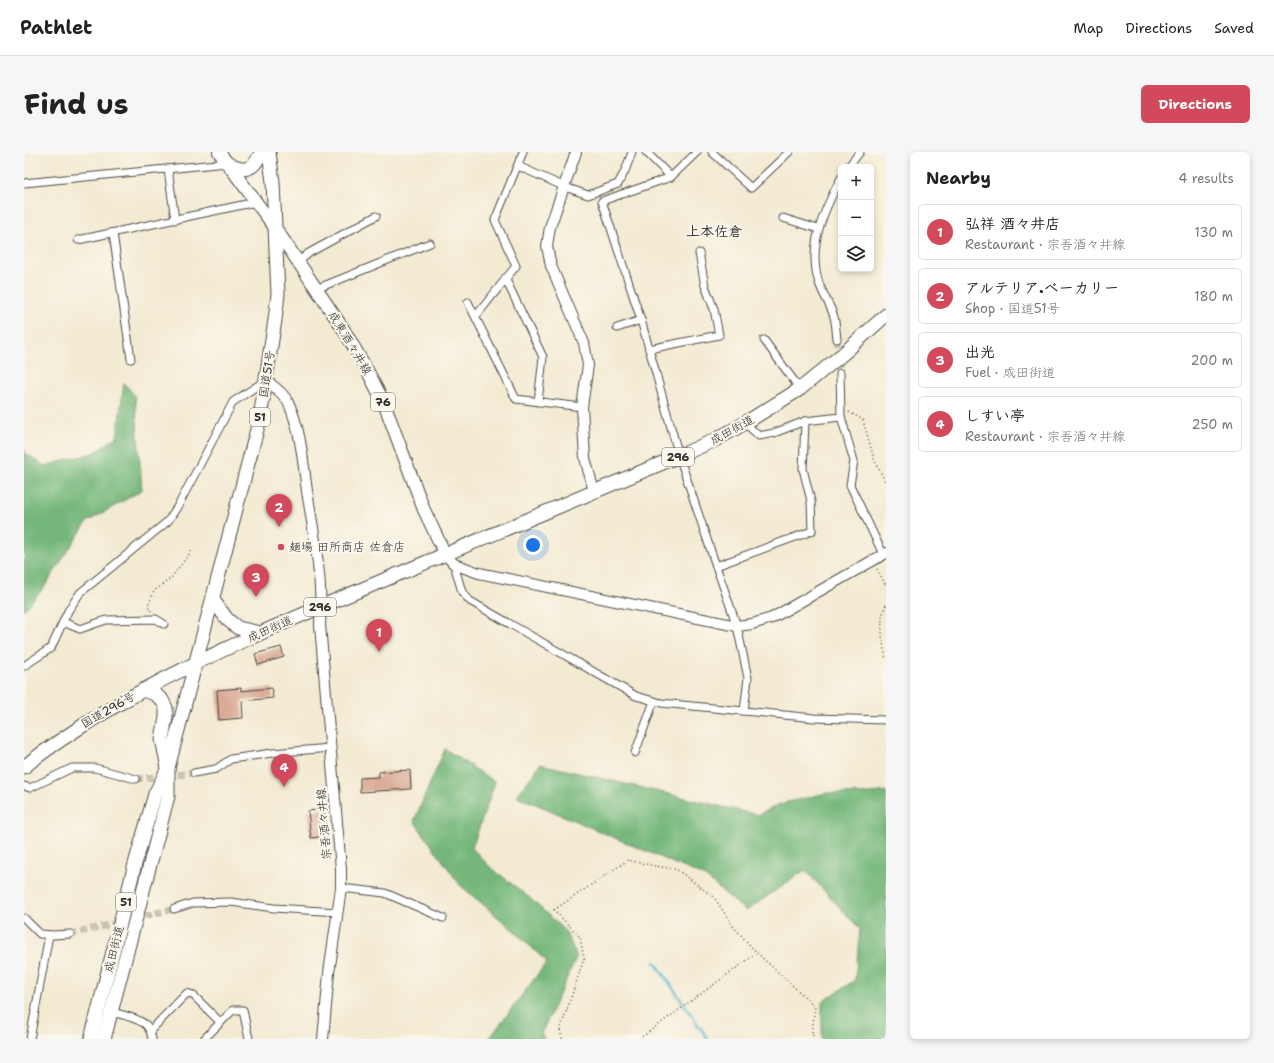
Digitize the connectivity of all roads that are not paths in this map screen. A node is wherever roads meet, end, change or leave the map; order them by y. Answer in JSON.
{"nodes":[{"id":1,"x":219,"y":152,"type":"edge"},
{"id":2,"x":261,"y":152,"type":"edge"},
{"id":3,"x":268,"y":152,"type":"edge"},
{"id":4,"x":523,"y":152,"type":"edge"},
{"id":5,"x":576,"y":152,"type":"edge"},
{"id":6,"x":632,"y":152,"type":"edge"},
{"id":7,"x":646,"y":152,"type":"edge"},
{"id":8,"x":697,"y":152,"type":"edge"},
{"id":9,"x":712,"y":152,"type":"edge"},
{"id":10,"x":789,"y":152,"type":"edge"},
{"id":11,"x":860,"y":152,"type":"edge"},
{"id":12,"x":226,"y":163,"type":"junction"},
{"id":13,"x":850,"y":164,"type":"edge"},
{"id":14,"x":518,"y":166,"type":"junction"},
{"id":15,"x":168,"y":169,"type":"junction"},
{"id":16,"x":671,"y":177,"type":"junction"},
{"id":17,"x":24,"y":183,"type":"edge"},
{"id":18,"x":838,"y":184,"type":"edge"},
{"id":19,"x":565,"y":187,"type":"junction"},
{"id":20,"x":256,"y":202,"type":"junction"},
{"id":21,"x":376,"y":216,"type":"dead end"},
{"id":22,"x":783,"y":218,"type":"dead end"},
{"id":23,"x":175,"y":220,"type":"junction"},
{"id":24,"x":818,"y":229,"type":"junction"},
{"id":25,"x":276,"y":230,"type":"junction"},
{"id":26,"x":113,"y":233,"type":"junction"},
{"id":27,"x":78,"y":240,"type":"dead end"},
{"id":28,"x":430,"y":243,"type":"dead end"},
{"id":29,"x":699,"y":253,"type":"dead end"},
{"id":30,"x":298,"y":262,"type":"junction"},
{"id":31,"x":505,"y":278,"type":"junction"},
{"id":32,"x":316,"y":289,"type":"junction"},
{"id":33,"x":468,"y":302,"type":"dead end"},
{"id":34,"x":886,"y":315,"type":"edge"},
{"id":35,"x":476,"y":316,"type":"junction"},
{"id":36,"x":641,"y":320,"type":"junction"},
{"id":37,"x":617,"y":328,"type":"dead end"},
{"id":38,"x":837,"y":339,"type":"tunnel mouth"},
{"id":39,"x":764,"y":340,"type":"dead end"},
{"id":40,"x":649,"y":349,"type":"junction"},
{"id":41,"x":131,"y":359,"type":"dead end"},
{"id":42,"x":840,"y":373,"type":"tunnel mouth"},
{"id":43,"x":266,"y":380,"type":"junction"},
{"id":44,"x":800,"y":389,"type":"junction"},
{"id":45,"x":538,"y":402,"type":"junction"},
{"id":46,"x":582,"y":407,"type":"junction"},
{"id":47,"x":841,"y":417,"type":"junction"},
{"id":48,"x":805,"y":421,"type":"junction"},
{"id":49,"x":746,"y":423,"type":"junction"},
{"id":50,"x":679,"y":456,"type":"junction"},
{"id":51,"x":594,"y":491,"type":"junction"},
{"id":52,"x":884,"y":553,"type":"edge"},
{"id":53,"x":445,"y":554,"type":"junction"},
{"id":54,"x":454,"y":564,"type":"junction"},
{"id":55,"x":716,"y":566,"type":"junction"},
{"id":56,"x":213,"y":600,"type":"junction"},
{"id":57,"x":322,"y":606,"type":"junction"},
{"id":58,"x":63,"y":622,"type":"junction"},
{"id":59,"x":164,"y":624,"type":"dead end"},
{"id":60,"x":738,"y":626,"type":"junction"},
{"id":61,"x":260,"y":633,"type":"junction"},
{"id":62,"x":197,"y":662,"type":"junction"},
{"id":63,"x":24,"y":666,"type":"edge"},
{"id":64,"x":143,"y":690,"type":"junction"},
{"id":65,"x":654,"y":701,"type":"junction"},
{"id":66,"x":744,"y":712,"type":"junction"},
{"id":67,"x":886,"y":720,"type":"edge"},
{"id":68,"x":330,"y":748,"type":"junction"},
{"id":69,"x":634,"y":753,"type":"dead end"},
{"id":70,"x":24,"y":767,"type":"edge"},
{"id":71,"x":168,"y":768,"type":"junction"},
{"id":72,"x":194,"y":773,"type":"tunnel mouth"},
{"id":73,"x":136,"y":779,"type":"tunnel mouth"},
{"id":74,"x":24,"y":786,"type":"edge"},
{"id":75,"x":341,"y":888,"type":"junction"},
{"id":76,"x":174,"y":909,"type":"tunnel mouth"},
{"id":77,"x":338,"y":912,"type":"junction"},
{"id":78,"x":24,"y":918,"type":"edge"},
{"id":79,"x":443,"y":918,"type":"dead end"},
{"id":80,"x":70,"y":934,"type":"tunnel mouth"},
{"id":81,"x":49,"y":935,"type":"junction"},
{"id":82,"x":111,"y":1012,"type":"junction"},
{"id":83,"x":220,"y":1022,"type":"junction"},
{"id":84,"x":150,"y":1031,"type":"junction"},
{"id":85,"x":30,"y":1039,"type":"edge"},
{"id":86,"x":91,"y":1039,"type":"edge"},
{"id":87,"x":104,"y":1039,"type":"edge"},
{"id":88,"x":152,"y":1039,"type":"edge"},
{"id":89,"x":204,"y":1039,"type":"edge"},
{"id":90,"x":249,"y":1039,"type":"edge"},
{"id":91,"x":323,"y":1039,"type":"edge"}],
"edges":[{"from":1,"to":12,"type":"main road","name":"成東酒々井線","number":"76"},
{"from":2,"to":12,"type":"highway"},
{"from":3,"to":25,"type":"highway","name":"国道51号","number":"51"},
{"from":4,"to":14,"type":"street"},
{"from":5,"to":19,"type":"street"},
{"from":6,"to":19,"type":"street"},
{"from":7,"to":16,"type":"street"},
{"from":8,"to":16,"type":"street"},
{"from":9,"to":10,"type":"street"},
{"from":11,"to":13,"type":"street"},
{"from":12,"to":15,"type":"street"},
{"from":12,"to":20,"type":"main road","name":"成東酒々井線","number":"76"},
{"from":14,"to":19,"type":"street"},
{"from":14,"to":31,"type":"street"},
{"from":15,"to":17,"type":"street"},
{"from":15,"to":23,"type":"street"},
{"from":16,"to":36,"type":"street"},
{"from":18,"to":24,"type":"street"},
{"from":19,"to":46,"type":"street"},
{"from":20,"to":23,"type":"street"},
{"from":20,"to":25,"type":"main road","name":"成東酒々井線","number":"76"},
{"from":21,"to":30,"type":"street"},
{"from":22,"to":24,"type":"street"},
{"from":23,"to":26,"type":"street"},
{"from":24,"to":38,"type":"street"},
{"from":25,"to":30,"type":"main road","name":"成東酒々井線","number":"76"},
{"from":25,"to":43,"type":"highway","name":"国道51号","number":"51"},
{"from":26,"to":27,"type":"street"},
{"from":26,"to":41,"type":"street"},
{"from":28,"to":32,"type":"street"},
{"from":29,"to":40,"type":"street"},
{"from":30,"to":32,"type":"main road","name":"成東酒々井線","number":"76"},
{"from":31,"to":35,"type":"street"},
{"from":31,"to":45,"type":"street"},
{"from":32,"to":53,"type":"main road","name":"成東酒々井線","number":"76"},
{"from":33,"to":35,"type":"street"},
{"from":34,"to":44,"type":"highway","name":"成田街道","number":"296"},
{"from":35,"to":45,"type":"street"},
{"from":36,"to":37,"type":"street"},
{"from":36,"to":40,"type":"street"},
{"from":39,"to":44,"type":"street"},
{"from":40,"to":50,"type":"street"},
{"from":42,"to":47,"type":"street"},
{"from":43,"to":56,"type":"highway","name":"国道51号","number":"51"},
{"from":43,"to":57,"type":"street","name":"宗吾酒々井線"},
{"from":43,"to":58,"type":"street"},
{"from":44,"to":49,"type":"highway","name":"成田街道","number":"296"},
{"from":45,"to":46,"type":"street"},
{"from":46,"to":51,"type":"street"},
{"from":47,"to":48,"type":"street"},
{"from":47,"to":52,"type":"street"},
{"from":48,"to":49,"type":"street"},
{"from":48,"to":55,"type":"street"},
{"from":49,"to":50,"type":"highway","name":"成田街道","number":"296"},
{"from":50,"to":51,"type":"highway","name":"成田街道","number":"296"},
{"from":50,"to":55,"type":"street"},
{"from":51,"to":53,"type":"highway","name":"成田街道","number":"296"},
{"from":52,"to":60,"type":"street"},
{"from":53,"to":54,"type":"street"},
{"from":53,"to":57,"type":"highway","name":"成田街道","number":"296"},
{"from":54,"to":60,"type":"street"},
{"from":54,"to":65,"type":"street"},
{"from":55,"to":60,"type":"street"},
{"from":56,"to":61,"type":"highway"},
{"from":56,"to":62,"type":"highway","name":"国道51号","number":"51"},
{"from":57,"to":61,"type":"highway","name":"成田街道","number":"296"},
{"from":57,"to":68,"type":"street","name":"宗吾酒々井線"},
{"from":58,"to":59,"type":"street"},
{"from":58,"to":63,"type":"street"},
{"from":60,"to":66,"type":"street"},
{"from":61,"to":62,"type":"highway","name":"成田街道","number":"296"},
{"from":62,"to":64,"type":"highway","name":"国道296号","number":"296"},
{"from":62,"to":71,"type":"highway","name":"成田街道","number":"51"},
{"from":64,"to":70,"type":"highway","name":"国道296号","number":"296"},
{"from":64,"to":71,"type":"highway"},
{"from":65,"to":66,"type":"street"},
{"from":65,"to":69,"type":"street"},
{"from":66,"to":67,"type":"street"},
{"from":68,"to":72,"type":"street"},
{"from":68,"to":75,"type":"street","name":"宗吾酒々井線"},
{"from":71,"to":82,"type":"highway","name":"成田街道","number":"51"},
{"from":71,"to":86,"type":"highway","name":"成田街道","number":"51"},
{"from":73,"to":74,"type":"street"},
{"from":75,"to":77,"type":"street","name":"宗吾酒々井線"},
{"from":75,"to":79,"type":"street"},
{"from":76,"to":77,"type":"street"},
{"from":77,"to":91,"type":"street","name":"宗吾酒々井線"},
{"from":78,"to":81,"type":"street"},
{"from":80,"to":81,"type":"street"},
{"from":81,"to":85,"type":"street"},
{"from":82,"to":84,"type":"street"},
{"from":82,"to":87,"type":"highway","name":"成田街道","number":"51"},
{"from":83,"to":84,"type":"street"},
{"from":83,"to":89,"type":"street"},
{"from":83,"to":90,"type":"street"},
{"from":84,"to":88,"type":"street"}]}
